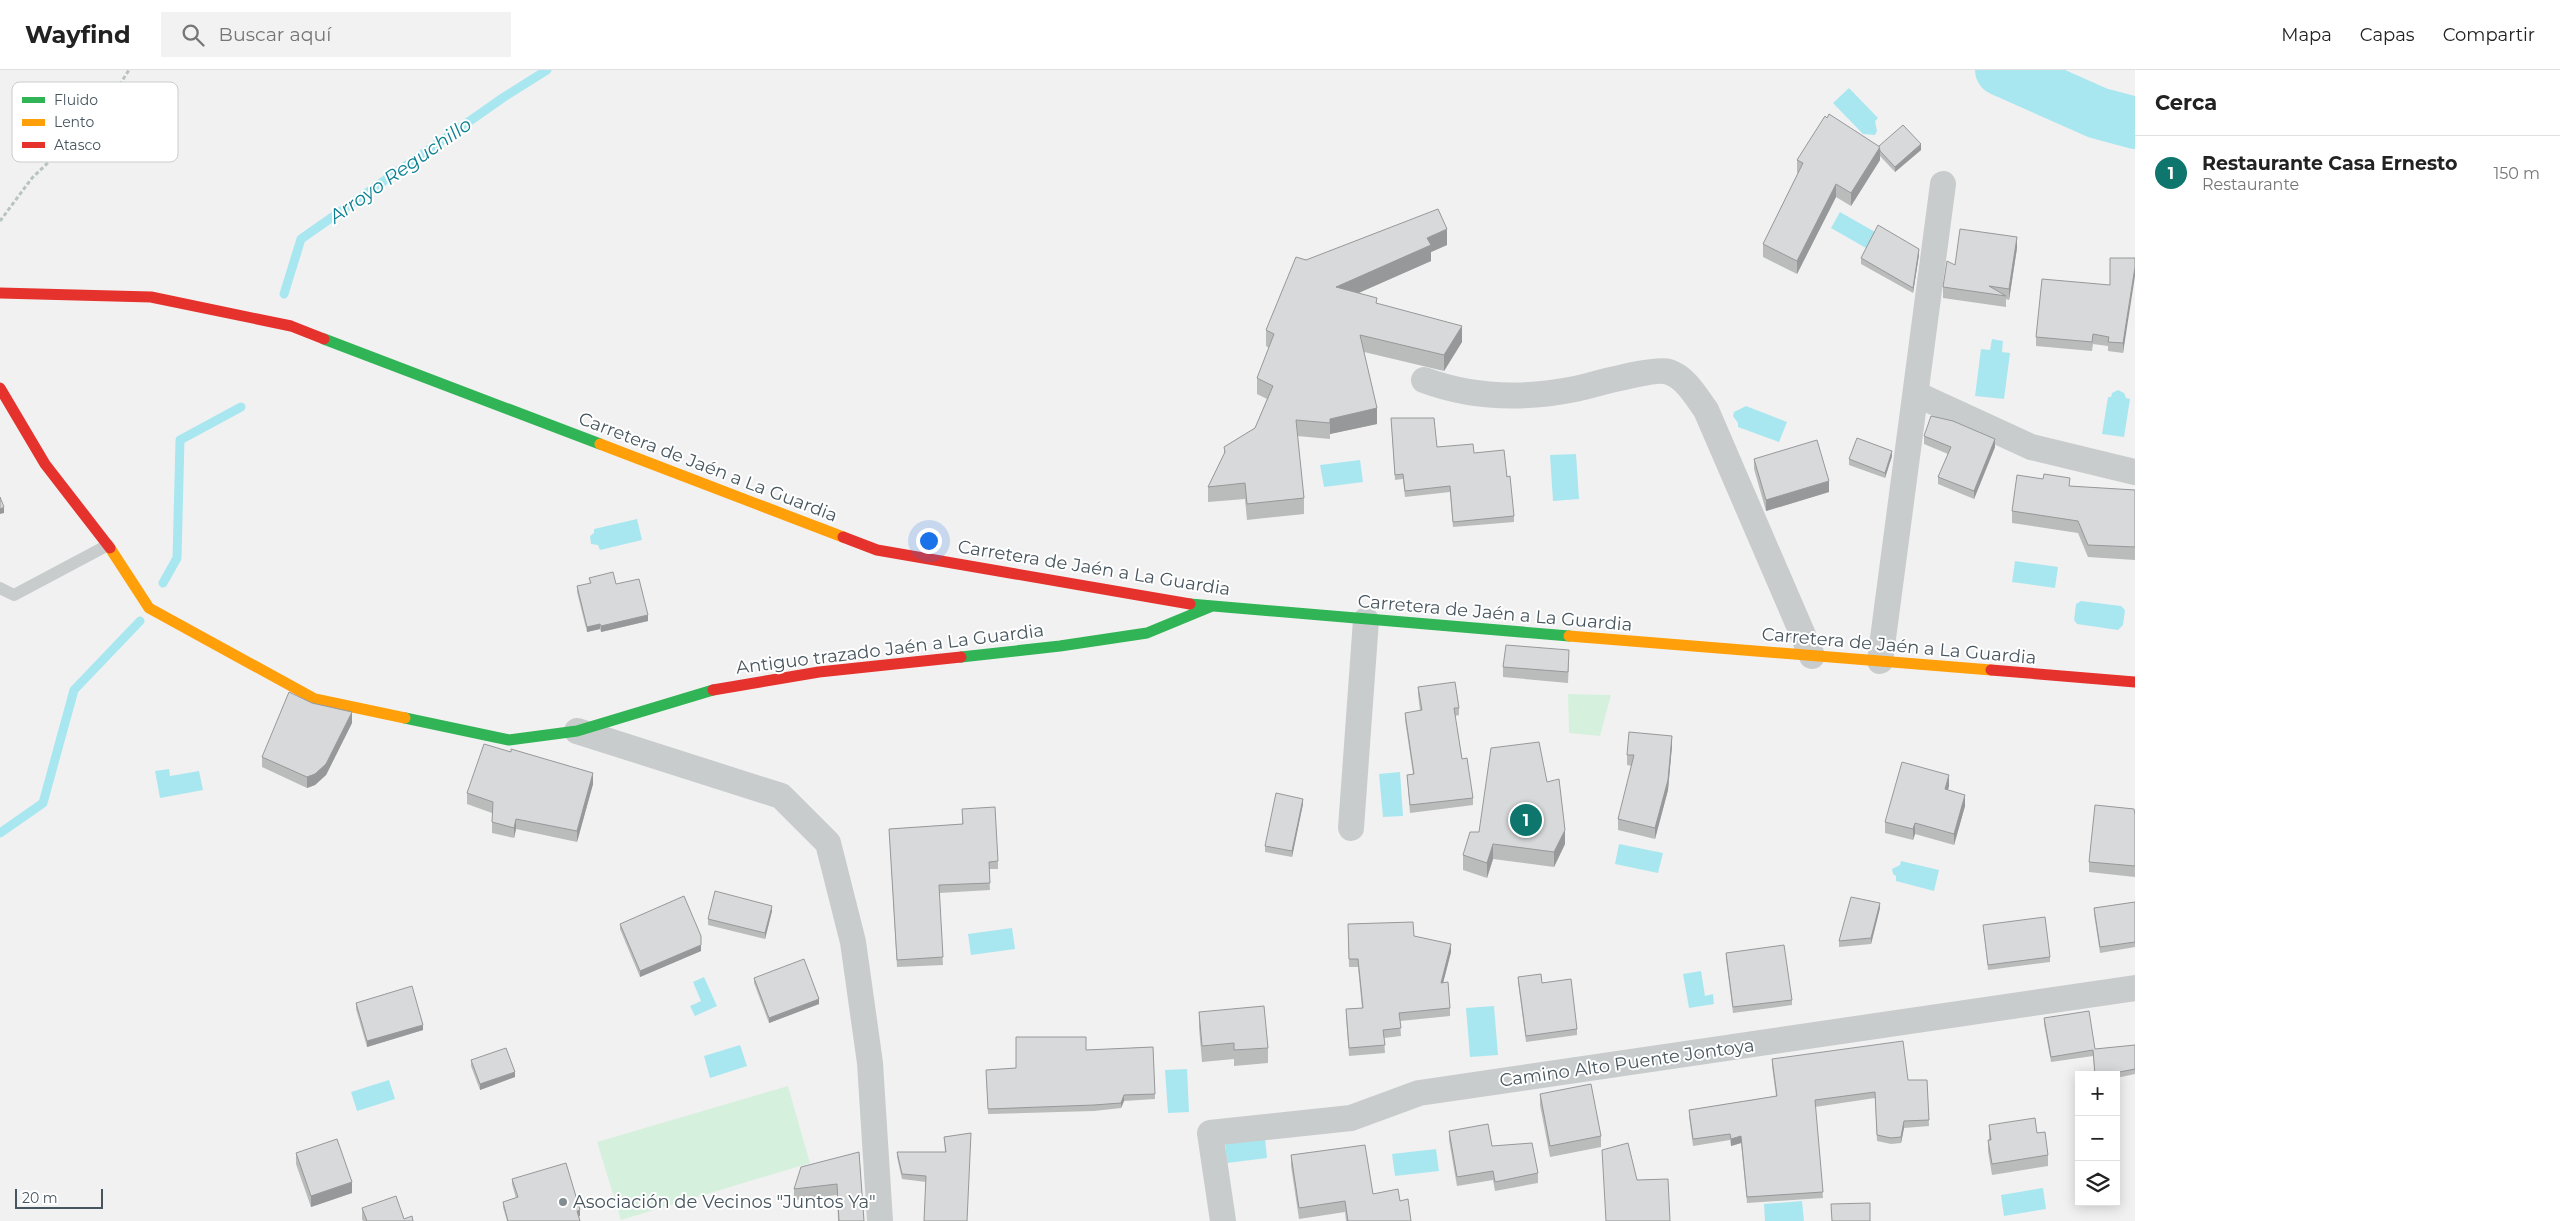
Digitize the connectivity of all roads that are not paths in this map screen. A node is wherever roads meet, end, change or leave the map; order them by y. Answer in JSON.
{"nodes":[{"id":1,"x":1943,"y":184,"type":"dead end"},
{"id":2,"x":0,"y":293,"type":"edge"},
{"id":3,"x":1424,"y":380,"type":"dead end"},
{"id":4,"x":0,"y":388,"type":"edge"},
{"id":5,"x":1916,"y":394,"type":"junction"},
{"id":6,"x":2135,"y":472,"type":"edge"},
{"id":7,"x":108,"y":545,"type":"junction"},
{"id":8,"x":0,"y":588,"type":"edge"},
{"id":9,"x":1210,"y":607,"type":"junction"},
{"id":10,"x":1366,"y":620,"type":"junction"},
{"id":11,"x":1812,"y":656,"type":"junction"},
{"id":12,"x":1880,"y":661,"type":"junction"},
{"id":13,"x":2135,"y":682,"type":"edge"},
{"id":14,"x":577,"y":731,"type":"junction"},
{"id":15,"x":1351,"y":828,"type":"dead end"},
{"id":16,"x":2135,"y":988,"type":"edge"},
{"id":17,"x":880,"y":1221,"type":"edge"},
{"id":18,"x":1223,"y":1221,"type":"edge"}],
"edges":[{"from":1,"to":5,"type":"street"},
{"from":2,"to":9,"type":"street","name":"Carretera de Jaén a La Guardia"},
{"from":3,"to":11,"type":"street"},
{"from":4,"to":7,"type":"street","name":"Antiguo trazado Jaén a La Guardia"},
{"from":5,"to":6,"type":"street"},
{"from":5,"to":12,"type":"street"},
{"from":7,"to":8,"type":"lane"},
{"from":7,"to":14,"type":"street","name":"Antiguo trazado Jaén a La Guardia"},
{"from":9,"to":10,"type":"street","name":"Carretera de Jaén a La Guardia"},
{"from":9,"to":14,"type":"street","name":"Antiguo trazado Jaén a La Guardia"},
{"from":10,"to":11,"type":"street","name":"Carretera de Jaén a La Guardia"},
{"from":10,"to":15,"type":"street"},
{"from":11,"to":12,"type":"street","name":"Carretera de Jaén a La Guardia"},
{"from":12,"to":13,"type":"street","name":"Carretera de Jaén a La Guardia"},
{"from":14,"to":17,"type":"street"},
{"from":16,"to":18,"type":"street","name":"Camino Alto Puente Jontoya"}]}
